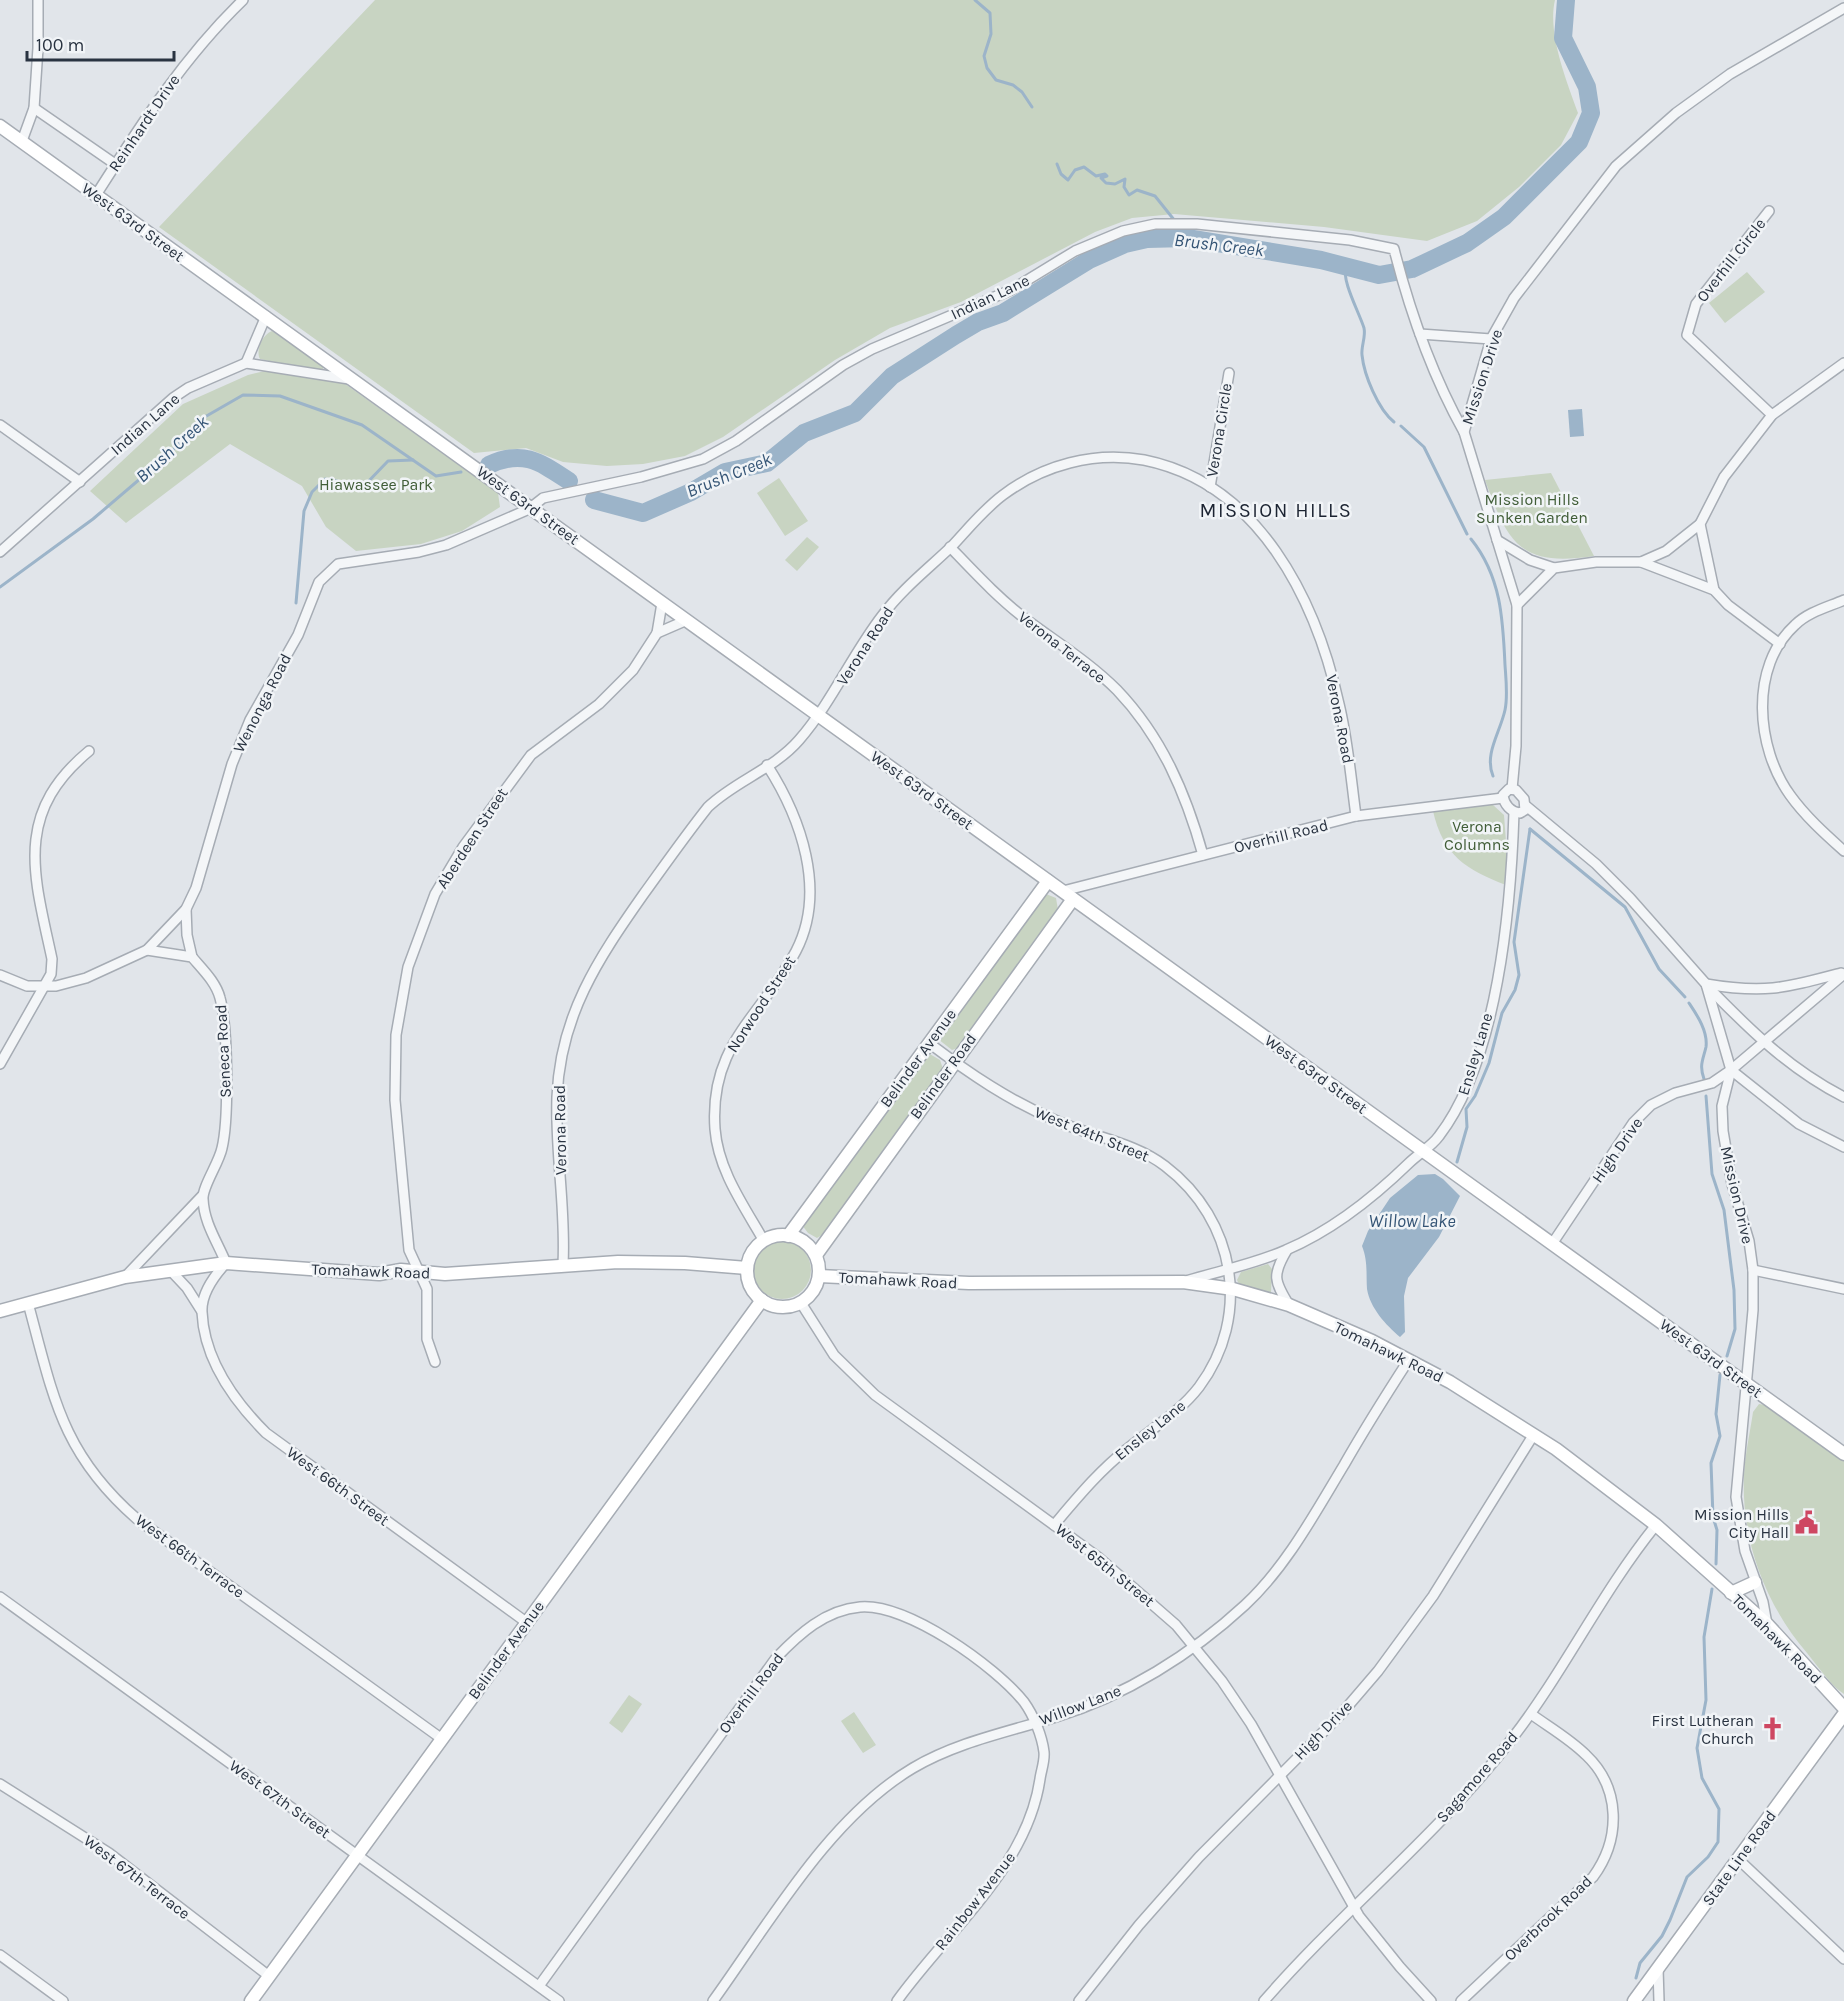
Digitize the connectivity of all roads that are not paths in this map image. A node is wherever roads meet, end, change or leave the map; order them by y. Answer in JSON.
{"nodes":[{"id":1,"x":38,"y":0,"type":"edge"},
{"id":2,"x":242,"y":0,"type":"edge"},
{"id":3,"x":1844,"y":8,"type":"edge"},
{"id":4,"x":34,"y":108,"type":"junction"},
{"id":5,"x":0,"y":126,"type":"edge"},
{"id":6,"x":22,"y":141,"type":"junction"},
{"id":7,"x":116,"y":164,"type":"junction"},
{"id":8,"x":96,"y":195,"type":"junction"},
{"id":9,"x":1769,"y":210,"type":"dead end"},
{"id":10,"x":266,"y":316,"type":"junction"},
{"id":11,"x":1420,"y":334,"type":"junction"},
{"id":12,"x":1491,"y":339,"type":"junction"},
{"id":13,"x":246,"y":363,"type":"junction"},
{"id":14,"x":1844,"y":363,"type":"edge"},
{"id":15,"x":1228,"y":373,"type":"dead end"},
{"id":16,"x":355,"y":380,"type":"junction"},
{"id":17,"x":1772,"y":415,"type":"junction"},
{"id":18,"x":0,"y":425,"type":"edge"},
{"id":19,"x":1464,"y":432,"type":"junction"},
{"id":20,"x":80,"y":482,"type":"junction"},
{"id":21,"x":1210,"y":487,"type":"junction"},
{"id":22,"x":529,"y":509,"type":"junction"},
{"id":23,"x":1700,"y":524,"type":"junction"},
{"id":24,"x":1497,"y":540,"type":"junction"},
{"id":25,"x":950,"y":547,"type":"junction"},
{"id":26,"x":0,"y":552,"type":"edge"},
{"id":27,"x":1641,"y":562,"type":"junction"},
{"id":28,"x":1554,"y":568,"type":"junction"},
{"id":29,"x":1714,"y":590,"type":"junction"},
{"id":30,"x":662,"y":603,"type":"junction"},
{"id":31,"x":1842,"y":603,"type":"edge"},
{"id":32,"x":1517,"y":605,"type":"junction"},
{"id":33,"x":687,"y":621,"type":"junction"},
{"id":34,"x":657,"y":633,"type":"junction"},
{"id":35,"x":1780,"y":644,"type":"junction"},
{"id":36,"x":818,"y":715,"type":"junction"},
{"id":37,"x":89,"y":751,"type":"dead end"},
{"id":38,"x":767,"y":765,"type":"junction"},
{"id":39,"x":1512,"y":789,"type":"junction"},
{"id":40,"x":1503,"y":798,"type":"junction"},
{"id":41,"x":1525,"y":805,"type":"junction"},
{"id":42,"x":1514,"y":812,"type":"junction"},
{"id":43,"x":1356,"y":816,"type":"junction"},
{"id":44,"x":1844,"y":851,"type":"edge"},
{"id":45,"x":1203,"y":855,"type":"junction"},
{"id":46,"x":1048,"y":880,"type":"junction"},
{"id":47,"x":1068,"y":895,"type":"junction"},
{"id":48,"x":186,"y":909,"type":"junction"},
{"id":49,"x":147,"y":950,"type":"junction"},
{"id":50,"x":192,"y":957,"type":"junction"},
{"id":51,"x":1844,"y":973,"type":"edge"},
{"id":52,"x":0,"y":975,"type":"edge"},
{"id":53,"x":1706,"y":984,"type":"junction"},
{"id":54,"x":44,"y":986,"type":"junction"},
{"id":55,"x":1761,"y":1042,"type":"junction"},
{"id":56,"x":929,"y":1043,"type":"junction"},
{"id":57,"x":954,"y":1062,"type":"junction"},
{"id":58,"x":0,"y":1064,"type":"edge"},
{"id":59,"x":1731,"y":1070,"type":"junction"},
{"id":60,"x":1844,"y":1097,"type":"edge"},
{"id":61,"x":1844,"y":1147,"type":"edge"},
{"id":62,"x":1422,"y":1151,"type":"junction"},
{"id":63,"x":202,"y":1196,"type":"junction"},
{"id":64,"x":788,"y":1236,"type":"junction"},
{"id":65,"x":764,"y":1241,"type":"junction"},
{"id":66,"x":1552,"y":1244,"type":"junction"},
{"id":67,"x":1287,"y":1250,"type":"junction"},
{"id":68,"x":816,"y":1255,"type":"junction"},
{"id":69,"x":226,"y":1263,"type":"junction"},
{"id":70,"x":563,"y":1264,"type":"junction"},
{"id":71,"x":747,"y":1268,"type":"junction"},
{"id":72,"x":1228,"y":1269,"type":"junction"},
{"id":73,"x":170,"y":1270,"type":"junction"},
{"id":74,"x":1752,"y":1270,"type":"junction"},
{"id":75,"x":419,"y":1272,"type":"junction"},
{"id":76,"x":819,"y":1276,"type":"junction"},
{"id":77,"x":125,"y":1277,"type":"junction"},
{"id":78,"x":1184,"y":1281,"type":"junction"},
{"id":79,"x":1233,"y":1288,"type":"junction"},
{"id":80,"x":1844,"y":1289,"type":"edge"},
{"id":81,"x":762,"y":1300,"type":"junction"},
{"id":82,"x":28,"y":1303,"type":"junction"},
{"id":83,"x":801,"y":1303,"type":"junction"},
{"id":84,"x":1289,"y":1305,"type":"junction"},
{"id":85,"x":201,"y":1310,"type":"junction"},
{"id":86,"x":0,"y":1311,"type":"edge"},
{"id":87,"x":1408,"y":1361,"type":"junction"},
{"id":88,"x":435,"y":1362,"type":"dead end"},
{"id":89,"x":1747,"y":1384,"type":"junction"},
{"id":90,"x":1534,"y":1434,"type":"junction"},
{"id":91,"x":1844,"y":1454,"type":"edge"},
{"id":92,"x":1054,"y":1525,"type":"junction"},
{"id":93,"x":1656,"y":1525,"type":"junction"},
{"id":94,"x":1755,"y":1582,"type":"junction"},
{"id":95,"x":1731,"y":1593,"type":"junction"},
{"id":96,"x":0,"y":1597,"type":"edge"},
{"id":97,"x":526,"y":1622,"type":"junction"},
{"id":98,"x":1767,"y":1624,"type":"junction"},
{"id":99,"x":1194,"y":1647,"type":"junction"},
{"id":100,"x":1844,"y":1708,"type":"edge"},
{"id":101,"x":1531,"y":1714,"type":"junction"},
{"id":102,"x":1844,"y":1714,"type":"edge"},
{"id":103,"x":1036,"y":1723,"type":"junction"},
{"id":104,"x":442,"y":1739,"type":"junction"},
{"id":105,"x":1280,"y":1775,"type":"junction"},
{"id":106,"x":0,"y":1784,"type":"edge"},
{"id":107,"x":357,"y":1855,"type":"junction"},
{"id":108,"x":1738,"y":1859,"type":"junction"},
{"id":109,"x":1353,"y":1905,"type":"junction"},
{"id":110,"x":0,"y":1955,"type":"edge"},
{"id":111,"x":1844,"y":1959,"type":"edge"},
{"id":112,"x":1658,"y":1968,"type":"junction"},
{"id":113,"x":269,"y":1976,"type":"junction"},
{"id":114,"x":539,"y":1986,"type":"junction"},
{"id":115,"x":63,"y":2001,"type":"edge"},
{"id":116,"x":251,"y":2001,"type":"edge"},
{"id":117,"x":559,"y":2001,"type":"edge"},
{"id":118,"x":713,"y":2001,"type":"edge"},
{"id":119,"x":897,"y":2001,"type":"edge"},
{"id":120,"x":1079,"y":2001,"type":"edge"},
{"id":121,"x":1264,"y":2001,"type":"edge"},
{"id":122,"x":1431,"y":2001,"type":"edge"},
{"id":123,"x":1461,"y":2001,"type":"edge"},
{"id":124,"x":1634,"y":2001,"type":"edge"},
{"id":125,"x":1659,"y":2001,"type":"edge"}],
"edges":[{"from":1,"to":4,"type":"street"},
{"from":2,"to":7,"type":"street","name":"Reinhardt Drive"},
{"from":3,"to":12,"type":"street","name":"Mission Drive"},
{"from":4,"to":6,"type":"street"},
{"from":4,"to":7,"type":"street"},
{"from":5,"to":6,"type":"street","name":"West 63rd Street"},
{"from":6,"to":8,"type":"street","name":"West 63rd Street"},
{"from":7,"to":8,"type":"street","name":"Reinhardt Drive"},
{"from":8,"to":10,"type":"street","name":"West 63rd Street"},
{"from":9,"to":17,"type":"street","name":"Overhill Circle"},
{"from":10,"to":13,"type":"street"},
{"from":10,"to":16,"type":"street","name":"West 63rd Street"},
{"from":11,"to":12,"type":"street"},
{"from":11,"to":19,"type":"street","name":"Indian Lane"},
{"from":11,"to":22,"type":"street","name":"Indian Lane"},
{"from":12,"to":19,"type":"street","name":"Mission Drive"},
{"from":13,"to":16,"type":"street"},
{"from":13,"to":20,"type":"street","name":"Indian Lane"},
{"from":14,"to":17,"type":"street"},
{"from":15,"to":21,"type":"street","name":"Verona Circle"},
{"from":16,"to":22,"type":"street","name":"West 63rd Street"},
{"from":17,"to":23,"type":"street"},
{"from":18,"to":20,"type":"street"},
{"from":19,"to":24,"type":"street","name":"Mission Drive"},
{"from":20,"to":26,"type":"street","name":"Indian Lane"},
{"from":21,"to":25,"type":"street","name":"Verona Road"},
{"from":21,"to":43,"type":"street","name":"Verona Road"},
{"from":22,"to":30,"type":"street","name":"West 63rd Street"},
{"from":22,"to":48,"type":"street","name":"Wenonga Road"},
{"from":23,"to":27,"type":"street"},
{"from":23,"to":29,"type":"street"},
{"from":24,"to":28,"type":"street"},
{"from":24,"to":32,"type":"street","name":"Mission Drive"},
{"from":25,"to":36,"type":"street","name":"Verona Road"},
{"from":25,"to":45,"type":"street","name":"Verona Terrace"},
{"from":27,"to":28,"type":"street"},
{"from":27,"to":29,"type":"street"},
{"from":28,"to":32,"type":"street"},
{"from":29,"to":35,"type":"street"},
{"from":30,"to":33,"type":"street","name":"West 63rd Street"},
{"from":30,"to":34,"type":"street","name":"Aberdeen Street"},
{"from":31,"to":35,"type":"street"},
{"from":32,"to":39,"type":"street","name":"Mission Drive"},
{"from":33,"to":34,"type":"street"},
{"from":33,"to":36,"type":"street","name":"West 63rd Street"},
{"from":34,"to":75,"type":"street","name":"Aberdeen Street"},
{"from":35,"to":44,"type":"street"},
{"from":36,"to":38,"type":"street","name":"Verona Road"},
{"from":36,"to":46,"type":"street","name":"West 63rd Street"},
{"from":37,"to":54,"type":"street"},
{"from":38,"to":65,"type":"street","name":"Norwood Street"},
{"from":38,"to":70,"type":"street","name":"Verona Road"},
{"from":39,"to":40,"type":"street"},
{"from":39,"to":41,"type":"street"},
{"from":40,"to":42,"type":"street"},
{"from":40,"to":43,"type":"street","name":"Overhill Road"},
{"from":41,"to":42,"type":"street"},
{"from":41,"to":53,"type":"street"},
{"from":42,"to":62,"type":"street","name":"Ensley Lane"},
{"from":43,"to":45,"type":"street","name":"Overhill Road"},
{"from":45,"to":47,"type":"street","name":"Overhill Road"},
{"from":46,"to":47,"type":"street","name":"West 63rd Street"},
{"from":46,"to":56,"type":"street","name":"Belinder Avenue"},
{"from":47,"to":57,"type":"street","name":"Belinder Road"},
{"from":47,"to":62,"type":"street","name":"West 63rd Street"},
{"from":48,"to":49,"type":"street","name":"Wenonga Road"},
{"from":48,"to":50,"type":"street"},
{"from":49,"to":50,"type":"street"},
{"from":49,"to":54,"type":"street","name":"Wenonga Road"},
{"from":50,"to":63,"type":"street","name":"Seneca Road"},
{"from":51,"to":53,"type":"street","name":"High Drive"},
{"from":51,"to":55,"type":"street","name":"High Drive"},
{"from":52,"to":54,"type":"street","name":"Wenonga Road"},
{"from":53,"to":55,"type":"street"},
{"from":53,"to":59,"type":"street"},
{"from":54,"to":58,"type":"street"},
{"from":55,"to":59,"type":"street","name":"High Drive"},
{"from":55,"to":60,"type":"street"},
{"from":56,"to":57,"type":"street","name":"West 64th Street"},
{"from":56,"to":64,"type":"street","name":"Belinder Avenue"},
{"from":57,"to":68,"type":"street","name":"Belinder Road"},
{"from":57,"to":72,"type":"street","name":"West 64th Street"},
{"from":59,"to":61,"type":"street"},
{"from":59,"to":66,"type":"street","name":"High Drive"},
{"from":59,"to":74,"type":"street","name":"Mission Drive"},
{"from":62,"to":66,"type":"street","name":"West 63rd Street"},
{"from":62,"to":67,"type":"street","name":"Ensley Lane"},
{"from":63,"to":69,"type":"street"},
{"from":63,"to":77,"type":"street","name":"Seneca Road"},
{"from":64,"to":65,"type":"street"},
{"from":64,"to":68,"type":"street"},
{"from":65,"to":71,"type":"street"},
{"from":66,"to":89,"type":"street","name":"West 63rd Street"},
{"from":67,"to":72,"type":"street","name":"Ensley Lane"},
{"from":67,"to":84,"type":"street"},
{"from":68,"to":76,"type":"street"},
{"from":69,"to":73,"type":"street","name":"Tomahawk Road"},
{"from":69,"to":75,"type":"street","name":"Tomahawk Road"},
{"from":69,"to":85,"type":"street"},
{"from":70,"to":71,"type":"street","name":"Tomahawk Road"},
{"from":70,"to":75,"type":"street","name":"Tomahawk Road"},
{"from":71,"to":81,"type":"street"},
{"from":72,"to":78,"type":"street","name":"Ensley Lane"},
{"from":72,"to":79,"type":"street","name":"West 64th Street"},
{"from":73,"to":77,"type":"street","name":"Tomahawk Road"},
{"from":73,"to":85,"type":"street","name":"West 66th Street"},
{"from":74,"to":80,"type":"street"},
{"from":74,"to":89,"type":"street","name":"Mission Drive"},
{"from":75,"to":88,"type":"street","name":"Aberdeen Street"},
{"from":76,"to":78,"type":"street","name":"Tomahawk Road"},
{"from":76,"to":83,"type":"street"},
{"from":77,"to":82,"type":"street","name":"Tomahawk Road"},
{"from":78,"to":79,"type":"street","name":"Tomahawk Road"},
{"from":79,"to":84,"type":"street","name":"Tomahawk Road"},
{"from":79,"to":92,"type":"street","name":"Ensley Lane"},
{"from":81,"to":83,"type":"street"},
{"from":81,"to":97,"type":"street","name":"Belinder Avenue"},
{"from":82,"to":86,"type":"street","name":"Tomahawk Road"},
{"from":82,"to":104,"type":"street","name":"West 66th Terrace"},
{"from":83,"to":92,"type":"street","name":"West 65th Street"},
{"from":84,"to":87,"type":"street","name":"Tomahawk Road"},
{"from":85,"to":97,"type":"street","name":"West 66th Street"},
{"from":87,"to":90,"type":"street","name":"Tomahawk Road"},
{"from":87,"to":99,"type":"street","name":"Willow Lane"},
{"from":89,"to":91,"type":"street","name":"West 63rd Street"},
{"from":89,"to":94,"type":"street","name":"Mission Drive"},
{"from":90,"to":93,"type":"street","name":"Tomahawk Road"},
{"from":90,"to":105,"type":"street","name":"High Drive"},
{"from":92,"to":99,"type":"street","name":"West 65th Street"},
{"from":93,"to":95,"type":"street","name":"Tomahawk Road"},
{"from":93,"to":101,"type":"street","name":"Sagamore Road"},
{"from":94,"to":95,"type":"street"},
{"from":94,"to":98,"type":"street","name":"Mission Drive"},
{"from":95,"to":98,"type":"street","name":"Tomahawk Road"},
{"from":96,"to":107,"type":"street","name":"West 67th Street"},
{"from":97,"to":104,"type":"street","name":"Belinder Avenue"},
{"from":98,"to":100,"type":"street","name":"Tomahawk Road"},
{"from":99,"to":103,"type":"street","name":"Willow Lane"},
{"from":99,"to":105,"type":"street","name":"West 65th Street"},
{"from":101,"to":109,"type":"street","name":"Sagamore Road"},
{"from":101,"to":123,"type":"street","name":"Overbrook Road"},
{"from":102,"to":108,"type":"street","name":"State Line Road"},
{"from":103,"to":114,"type":"street","name":"Overhill Road"},
{"from":103,"to":118,"type":"street","name":"Willow Lane"},
{"from":103,"to":119,"type":"street","name":"Rainbow Avenue"},
{"from":104,"to":107,"type":"street","name":"Belinder Avenue"},
{"from":105,"to":109,"type":"street","name":"West 65th Street"},
{"from":105,"to":120,"type":"street","name":"High Drive"},
{"from":106,"to":113,"type":"street","name":"West 67th Terrace"},
{"from":107,"to":113,"type":"street","name":"Belinder Avenue"},
{"from":107,"to":114,"type":"street","name":"West 67th Street"},
{"from":108,"to":111,"type":"street"},
{"from":108,"to":112,"type":"street","name":"State Line Road"},
{"from":109,"to":121,"type":"street","name":"Sagamore Road"},
{"from":109,"to":122,"type":"street","name":"West 65th Street"},
{"from":110,"to":115,"type":"street"},
{"from":112,"to":124,"type":"street","name":"State Line Road"},
{"from":112,"to":125,"type":"street"},
{"from":113,"to":116,"type":"street","name":"Belinder Avenue"},
{"from":114,"to":117,"type":"street","name":"West 67th Street"}]}
